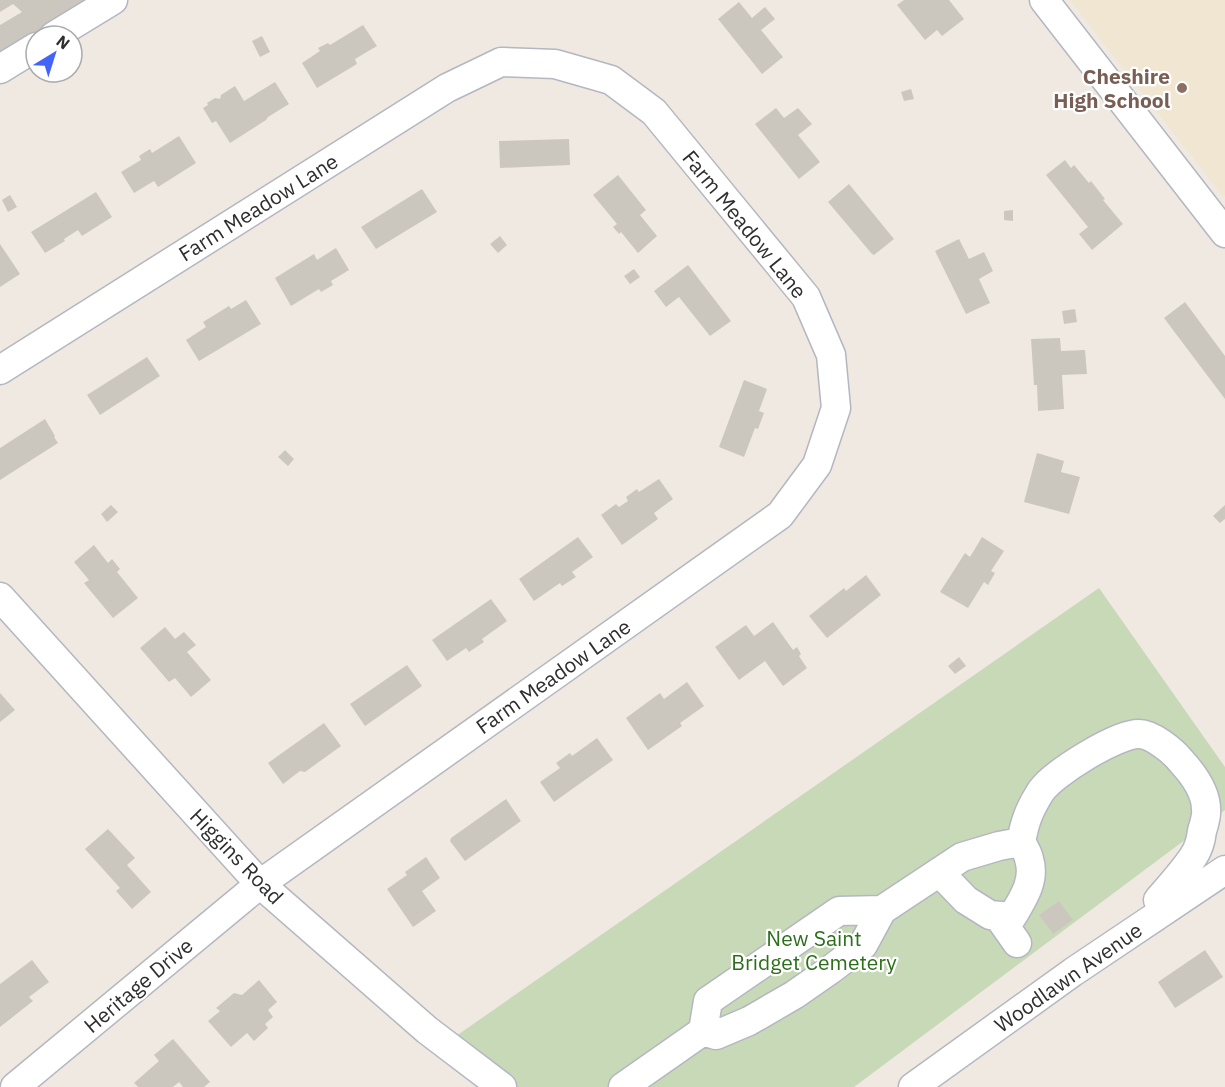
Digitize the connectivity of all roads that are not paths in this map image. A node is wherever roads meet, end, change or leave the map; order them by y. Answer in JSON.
{"nodes":[{"id":1,"x":113,"y":0,"type":"edge"},
{"id":2,"x":1044,"y":0,"type":"edge"},
{"id":3,"x":74,"y":24,"type":"edge"},
{"id":4,"x":24,"y":54,"type":"edge"},
{"id":5,"x":0,"y":69,"type":"edge"},
{"id":6,"x":1225,"y":233,"type":"edge"},
{"id":7,"x":0,"y":370,"type":"edge"},
{"id":8,"x":1,"y":601,"type":"edge"},
{"id":9,"x":1021,"y":842,"type":"junction"},
{"id":10,"x":1225,"y":870,"type":"edge"},
{"id":11,"x":939,"y":872,"type":"junction"},
{"id":12,"x":260,"y":884,"type":"junction"},
{"id":13,"x":882,"y":910,"type":"junction"},
{"id":14,"x":1164,"y":910,"type":"junction"},
{"id":15,"x":998,"y":916,"type":"junction"},
{"id":16,"x":1017,"y":943,"type":"dead end"},
{"id":17,"x":703,"y":1031,"type":"junction"},
{"id":18,"x":15,"y":1087,"type":"edge"},
{"id":19,"x":502,"y":1087,"type":"edge"},
{"id":20,"x":623,"y":1087,"type":"edge"},
{"id":21,"x":913,"y":1087,"type":"edge"}],
"edges":[{"from":1,"to":3,"type":"street"},
{"from":2,"to":6,"type":"street"},
{"from":4,"to":5,"type":"street"},
{"from":7,"to":12,"type":"street","name":"Farm Meadow Lane"},
{"from":8,"to":12,"type":"street","name":"Higgins Road"},
{"from":9,"to":11,"type":"street"},
{"from":9,"to":14,"type":"street"},
{"from":9,"to":15,"type":"street"},
{"from":10,"to":14,"type":"street","name":"Woodlawn Avenue"},
{"from":11,"to":13,"type":"street"},
{"from":11,"to":15,"type":"street"},
{"from":12,"to":18,"type":"street","name":"Heritage Drive"},
{"from":12,"to":19,"type":"street","name":"Higgins Road"},
{"from":13,"to":17,"type":"street"},
{"from":13,"to":17,"type":"street"},
{"from":14,"to":21,"type":"street","name":"Woodlawn Avenue"},
{"from":15,"to":16,"type":"street"},
{"from":17,"to":20,"type":"street"}]}
